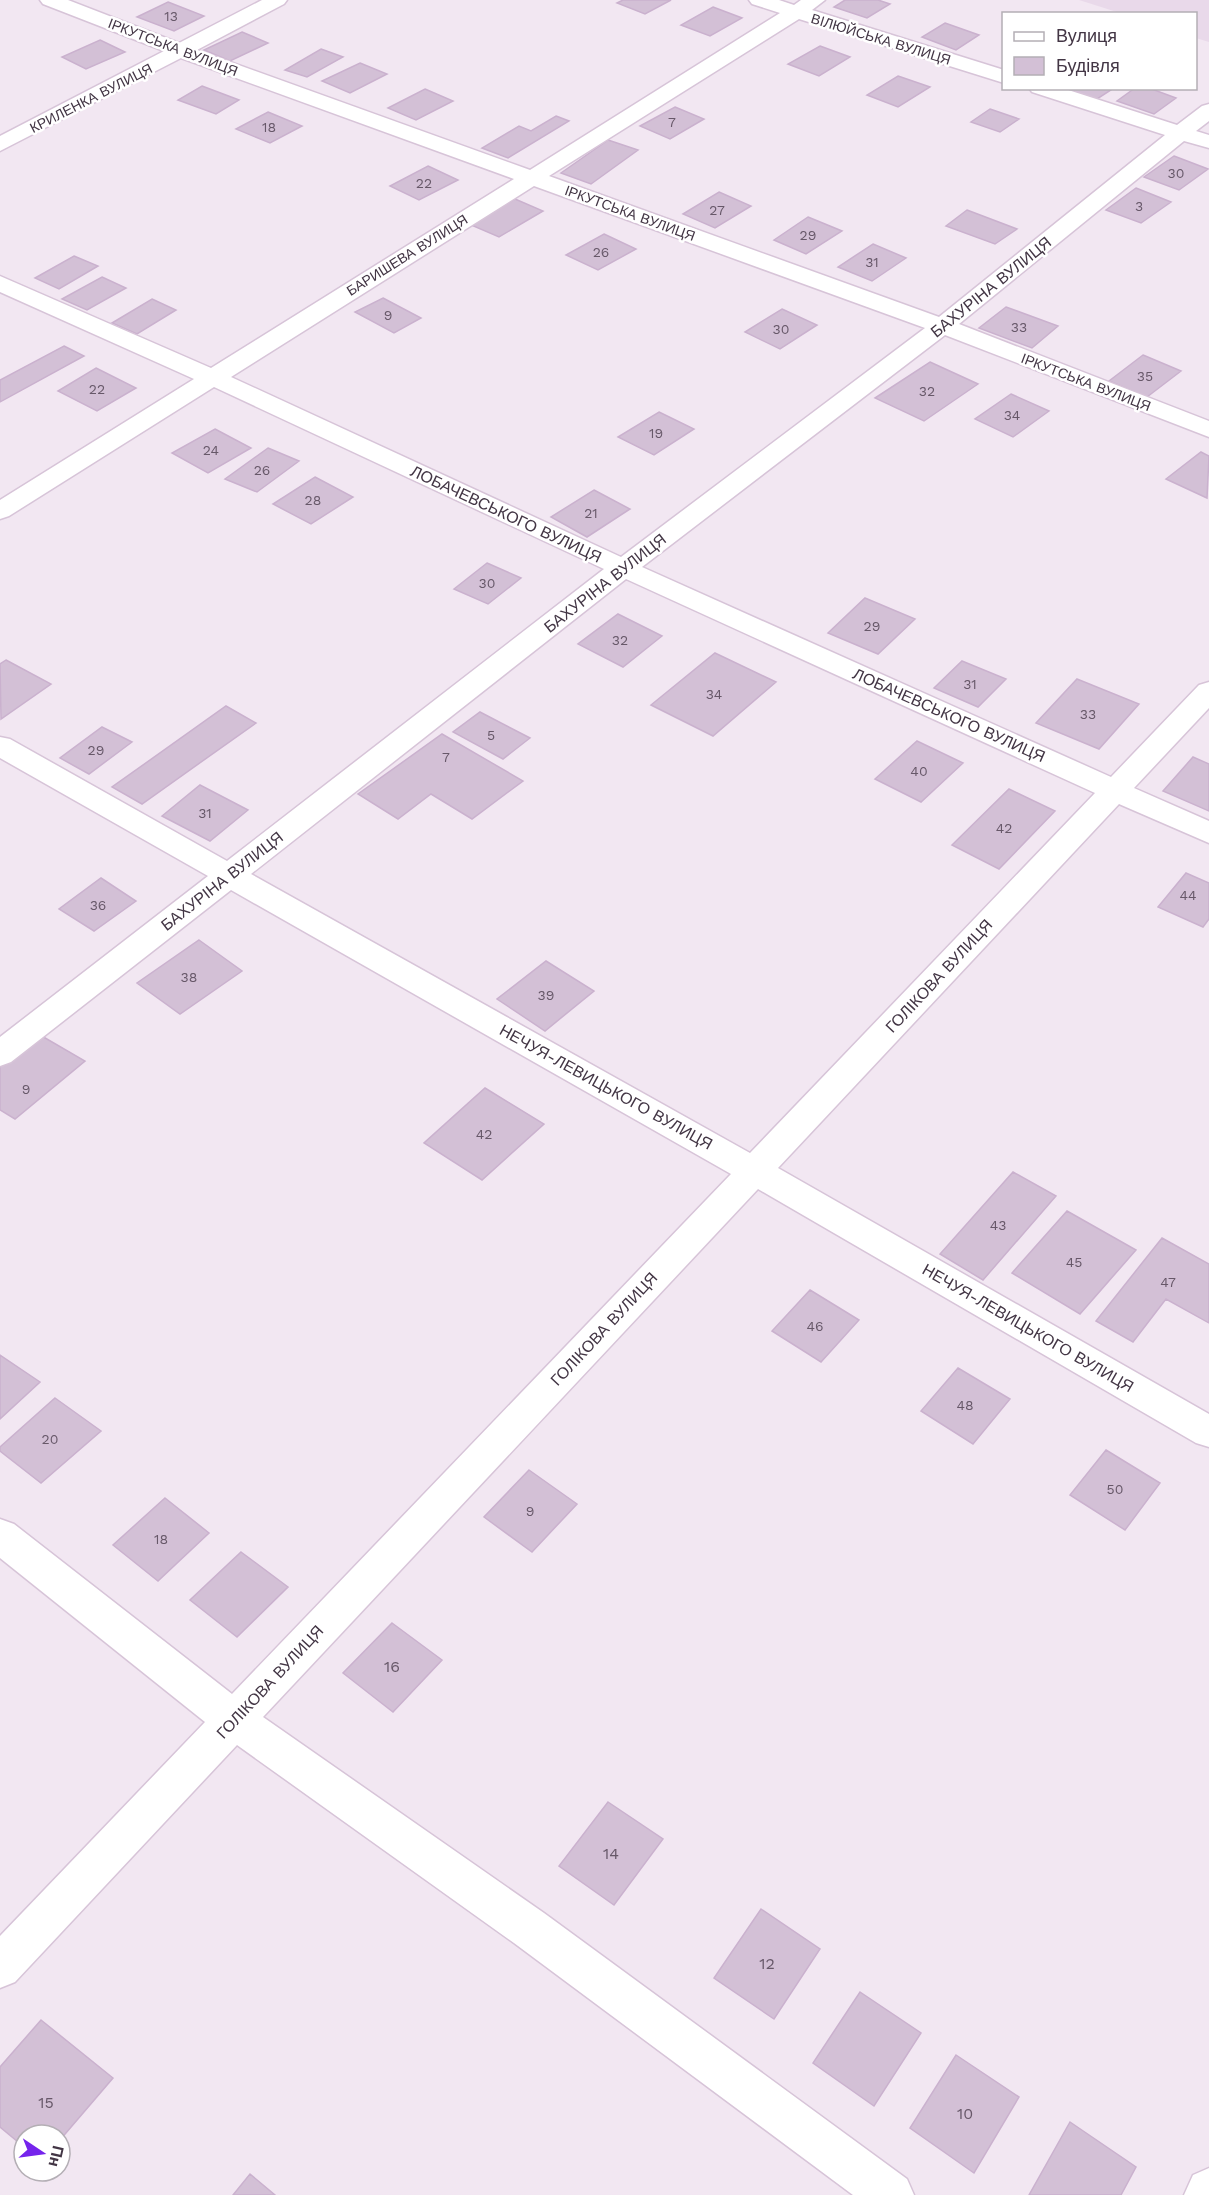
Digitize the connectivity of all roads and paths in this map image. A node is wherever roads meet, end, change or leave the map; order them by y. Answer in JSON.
{"nodes":[{"id":1,"x":50,"y":0,"type":"edge"},
{"id":2,"x":277,"y":0,"type":"edge"},
{"id":3,"x":759,"y":0,"type":"edge"},
{"id":4,"x":815,"y":0,"type":"edge"},
{"id":5,"x":796,"y":12,"type":"junction"},
{"id":6,"x":181,"y":51,"type":"junction"},
{"id":7,"x":1002,"y":76,"type":"edge"},
{"id":8,"x":1045,"y":90,"type":"edge"},
{"id":9,"x":1209,"y":110,"type":"edge"},
{"id":10,"x":1181,"y":133,"type":"junction"},
{"id":11,"x":1209,"y":142,"type":"edge"},
{"id":12,"x":0,"y":145,"type":"edge"},
{"id":13,"x":532,"y":177,"type":"junction"},
{"id":14,"x":0,"y":283,"type":"edge"},
{"id":15,"x":942,"y":326,"type":"junction"},
{"id":16,"x":211,"y":376,"type":"junction"},
{"id":17,"x":1209,"y":430,"type":"edge"},
{"id":18,"x":0,"y":511,"type":"edge"},
{"id":19,"x":623,"y":568,"type":"junction"},
{"id":20,"x":1209,"y":691,"type":"edge"},
{"id":21,"x":0,"y":746,"type":"edge"},
{"id":22,"x":1115,"y":790,"type":"junction"},
{"id":23,"x":1209,"y":833,"type":"edge"},
{"id":24,"x":231,"y":874,"type":"junction"},
{"id":25,"x":0,"y":1054,"type":"edge"},
{"id":26,"x":754,"y":1171,"type":"junction"},
{"id":27,"x":1209,"y":1432,"type":"edge"},
{"id":28,"x":0,"y":1536,"type":"edge"},
{"id":29,"x":234,"y":1720,"type":"junction"},
{"id":30,"x":0,"y":1967,"type":"edge"},
{"id":31,"x":1209,"y":2191,"type":"edge"},
{"id":32,"x":891,"y":2195,"type":"edge"},
{"id":33,"x":1207,"y":2195,"type":"edge"}],
"edges":[{"from":1,"to":6,"type":"street","name":"ІРКУТСЬКА ВУЛИЦЯ"},
{"from":2,"to":6,"type":"street","name":"КРИЛЕНКА ВУЛИЦЯ"},
{"from":3,"to":5,"type":"street","name":"ВІЛЮЙСЬКА ВУЛИЦЯ"},
{"from":4,"to":5,"type":"street","name":"БАРИШЕВА ВУЛИЦЯ"},
{"from":5,"to":7,"type":"street","name":"ВІЛЮЙСЬКА ВУЛИЦЯ"},
{"from":5,"to":13,"type":"street","name":"БАРИШЕВА ВУЛИЦЯ"},
{"from":6,"to":12,"type":"street","name":"КРИЛЕНКА ВУЛИЦЯ"},
{"from":6,"to":13,"type":"street","name":"ІРКУТСЬКА ВУЛИЦЯ"},
{"from":8,"to":10,"type":"street"},
{"from":9,"to":10,"type":"street","name":"БАХУРІНА ВУЛИЦЯ"},
{"from":10,"to":11,"type":"street"},
{"from":10,"to":15,"type":"street","name":"БАХУРІНА ВУЛИЦЯ"},
{"from":13,"to":15,"type":"street","name":"ІРКУТСЬКА ВУЛИЦЯ"},
{"from":13,"to":16,"type":"street","name":"БАРИШЕВА ВУЛИЦЯ"},
{"from":14,"to":16,"type":"street","name":"ЛОБАЧЕВСЬКОГО ВУЛИЦЯ"},
{"from":15,"to":17,"type":"street","name":"ІРКУТСЬКА ВУЛИЦЯ"},
{"from":15,"to":19,"type":"street","name":"БАХУРІНА ВУЛИЦЯ"},
{"from":16,"to":18,"type":"street","name":"БАРИШЕВА ВУЛИЦЯ"},
{"from":16,"to":19,"type":"street","name":"ЛОБАЧЕВСЬКОГО ВУЛИЦЯ"},
{"from":19,"to":22,"type":"street","name":"ЛОБАЧЕВСЬКОГО ВУЛИЦЯ"},
{"from":19,"to":24,"type":"street","name":"БАХУРІНА ВУЛИЦЯ"},
{"from":20,"to":22,"type":"street","name":"ГОЛІКОВА ВУЛИЦЯ"},
{"from":21,"to":24,"type":"street","name":"НЕЧУЯ-ЛЕВИЦЬКОГО ВУЛИЦЯ"},
{"from":22,"to":23,"type":"street","name":"ЛОБАЧЕВСЬКОГО ВУЛИЦЯ"},
{"from":22,"to":26,"type":"street","name":"ГОЛІКОВА ВУЛИЦЯ"},
{"from":24,"to":25,"type":"street","name":"БАХУРІНА ВУЛИЦЯ"},
{"from":24,"to":26,"type":"street","name":"НЕЧУЯ-ЛЕВИЦЬКОГО ВУЛИЦЯ"},
{"from":26,"to":27,"type":"street","name":"НЕЧУЯ-ЛЕВИЦЬКОГО ВУЛИЦЯ"},
{"from":26,"to":29,"type":"street","name":"ГОЛІКОВА ВУЛИЦЯ"},
{"from":28,"to":29,"type":"street"},
{"from":29,"to":30,"type":"street","name":"ГОЛІКОВА ВУЛИЦЯ"},
{"from":29,"to":32,"type":"street"},
{"from":31,"to":33,"type":"street"}]}
